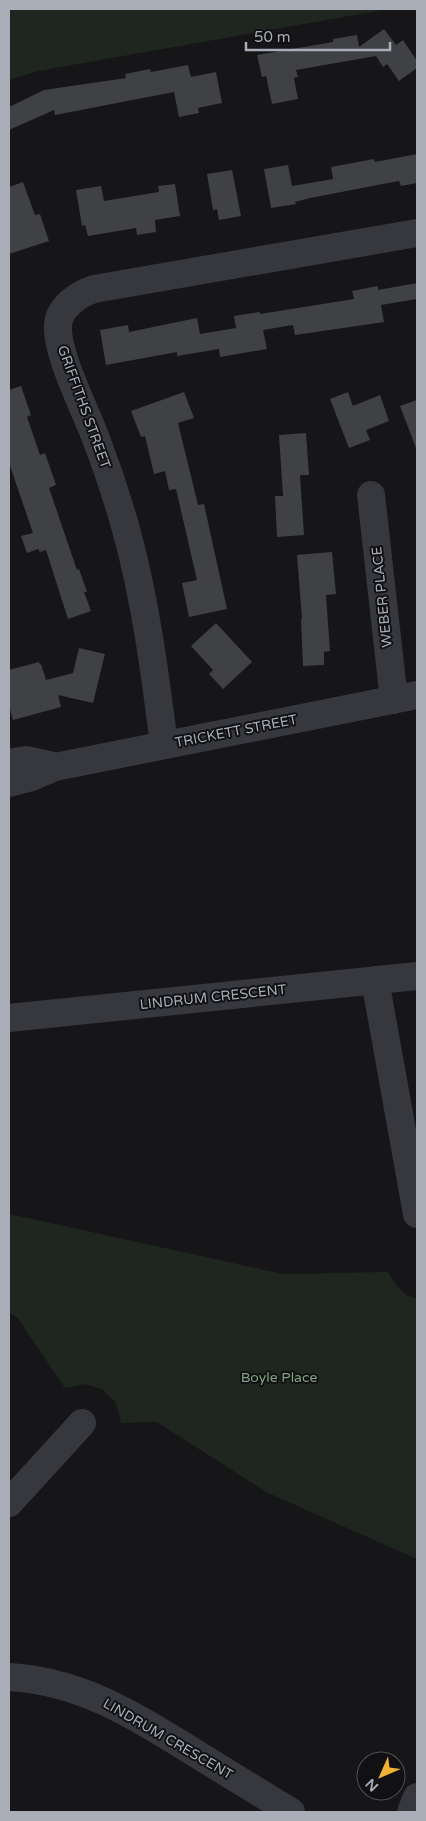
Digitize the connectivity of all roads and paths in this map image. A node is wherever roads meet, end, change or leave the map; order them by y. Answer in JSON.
{"nodes":[{"id":1,"x":417,"y":233,"type":"edge"},
{"id":2,"x":371,"y":495,"type":"dead end"},
{"id":3,"x":406,"y":698,"type":"edge"},
{"id":4,"x":164,"y":746,"type":"junction"},
{"id":5,"x":9,"y":763,"type":"edge"},
{"id":6,"x":56,"y":767,"type":"junction"},
{"id":7,"x":9,"y":783,"type":"edge"},
{"id":8,"x":417,"y":976,"type":"edge"},
{"id":9,"x":374,"y":980,"type":"junction"},
{"id":10,"x":9,"y":1018,"type":"edge"},
{"id":11,"x":417,"y":1214,"type":"edge"},
{"id":12,"x":82,"y":1423,"type":"dead end"},
{"id":13,"x":9,"y":1503,"type":"edge"},
{"id":14,"x":9,"y":1678,"type":"edge"},
{"id":15,"x":417,"y":1797,"type":"edge"},
{"id":16,"x":291,"y":1812,"type":"edge"},
{"id":17,"x":411,"y":1812,"type":"edge"}],
"edges":[{"from":1,"to":4,"type":"street","name":"GRIFFITHS STREET"},
{"from":2,"to":3,"type":"street","name":"WEBER PLACE"},
{"from":3,"to":4,"type":"street","name":"TRICKETT STREET"},
{"from":4,"to":6,"type":"street","name":"TRICKETT STREET"},
{"from":5,"to":6,"type":"street","name":"TRICKETT STREET"},
{"from":6,"to":7,"type":"street","name":"TRICKETT STREET"},
{"from":8,"to":9,"type":"street","name":"LINDRUM CRESCENT"},
{"from":9,"to":10,"type":"street","name":"LINDRUM CRESCENT"},
{"from":9,"to":11,"type":"street"},
{"from":12,"to":13,"type":"street"},
{"from":14,"to":16,"type":"street","name":"LINDRUM CRESCENT"},
{"from":15,"to":17,"type":"street"}]}
